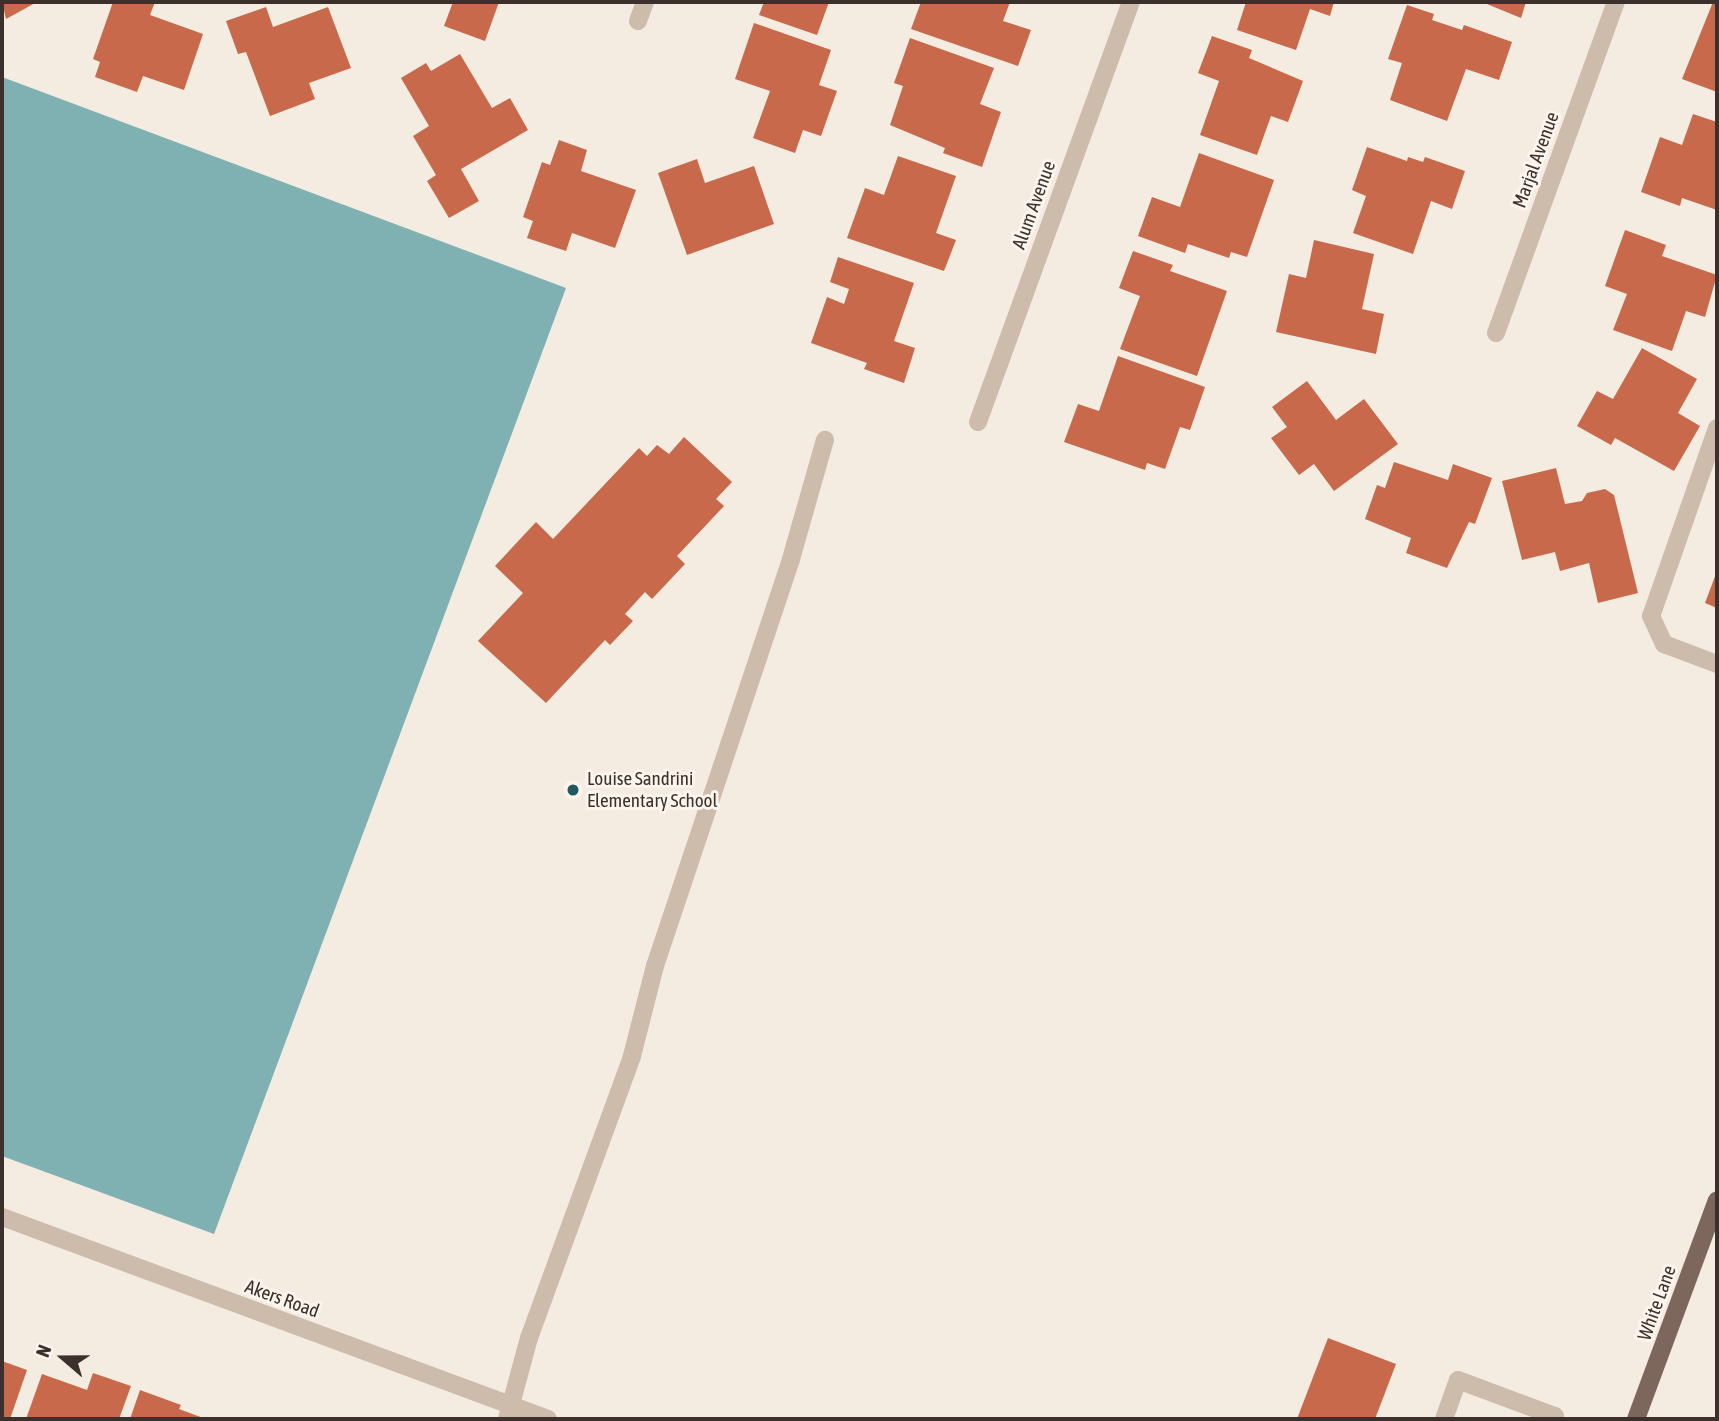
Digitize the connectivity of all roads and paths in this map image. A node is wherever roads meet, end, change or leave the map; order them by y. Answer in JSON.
{"nodes":[{"id":1,"x":645,"y":2,"type":"edge"},
{"id":2,"x":1131,"y":2,"type":"edge"},
{"id":3,"x":1616,"y":2,"type":"edge"},
{"id":4,"x":638,"y":21,"type":"dead end"},
{"id":5,"x":1496,"y":333,"type":"dead end"},
{"id":6,"x":978,"y":422,"type":"dead end"},
{"id":7,"x":1717,"y":428,"type":"edge"},
{"id":8,"x":825,"y":440,"type":"dead end"},
{"id":9,"x":1717,"y":664,"type":"edge"},
{"id":10,"x":1717,"y":1200,"type":"edge"},
{"id":11,"x":2,"y":1217,"type":"edge"},
{"id":12,"x":509,"y":1413,"type":"edge"},
{"id":13,"x":548,"y":1419,"type":"edge"},
{"id":14,"x":1444,"y":1419,"type":"edge"},
{"id":15,"x":1554,"y":1419,"type":"edge"},
{"id":16,"x":1636,"y":1419,"type":"edge"}],
"edges":[{"from":1,"to":4,"type":"street"},
{"from":2,"to":6,"type":"street","name":"Alum Avenue"},
{"from":3,"to":5,"type":"street","name":"Marjal Avenue"},
{"from":7,"to":9,"type":"street"},
{"from":8,"to":12,"type":"street"},
{"from":10,"to":16,"type":"main road","name":"White Lane"},
{"from":11,"to":12,"type":"street","name":"Akers Road"},
{"from":12,"to":13,"type":"street","name":"Akers Road"},
{"from":14,"to":15,"type":"street"}]}
